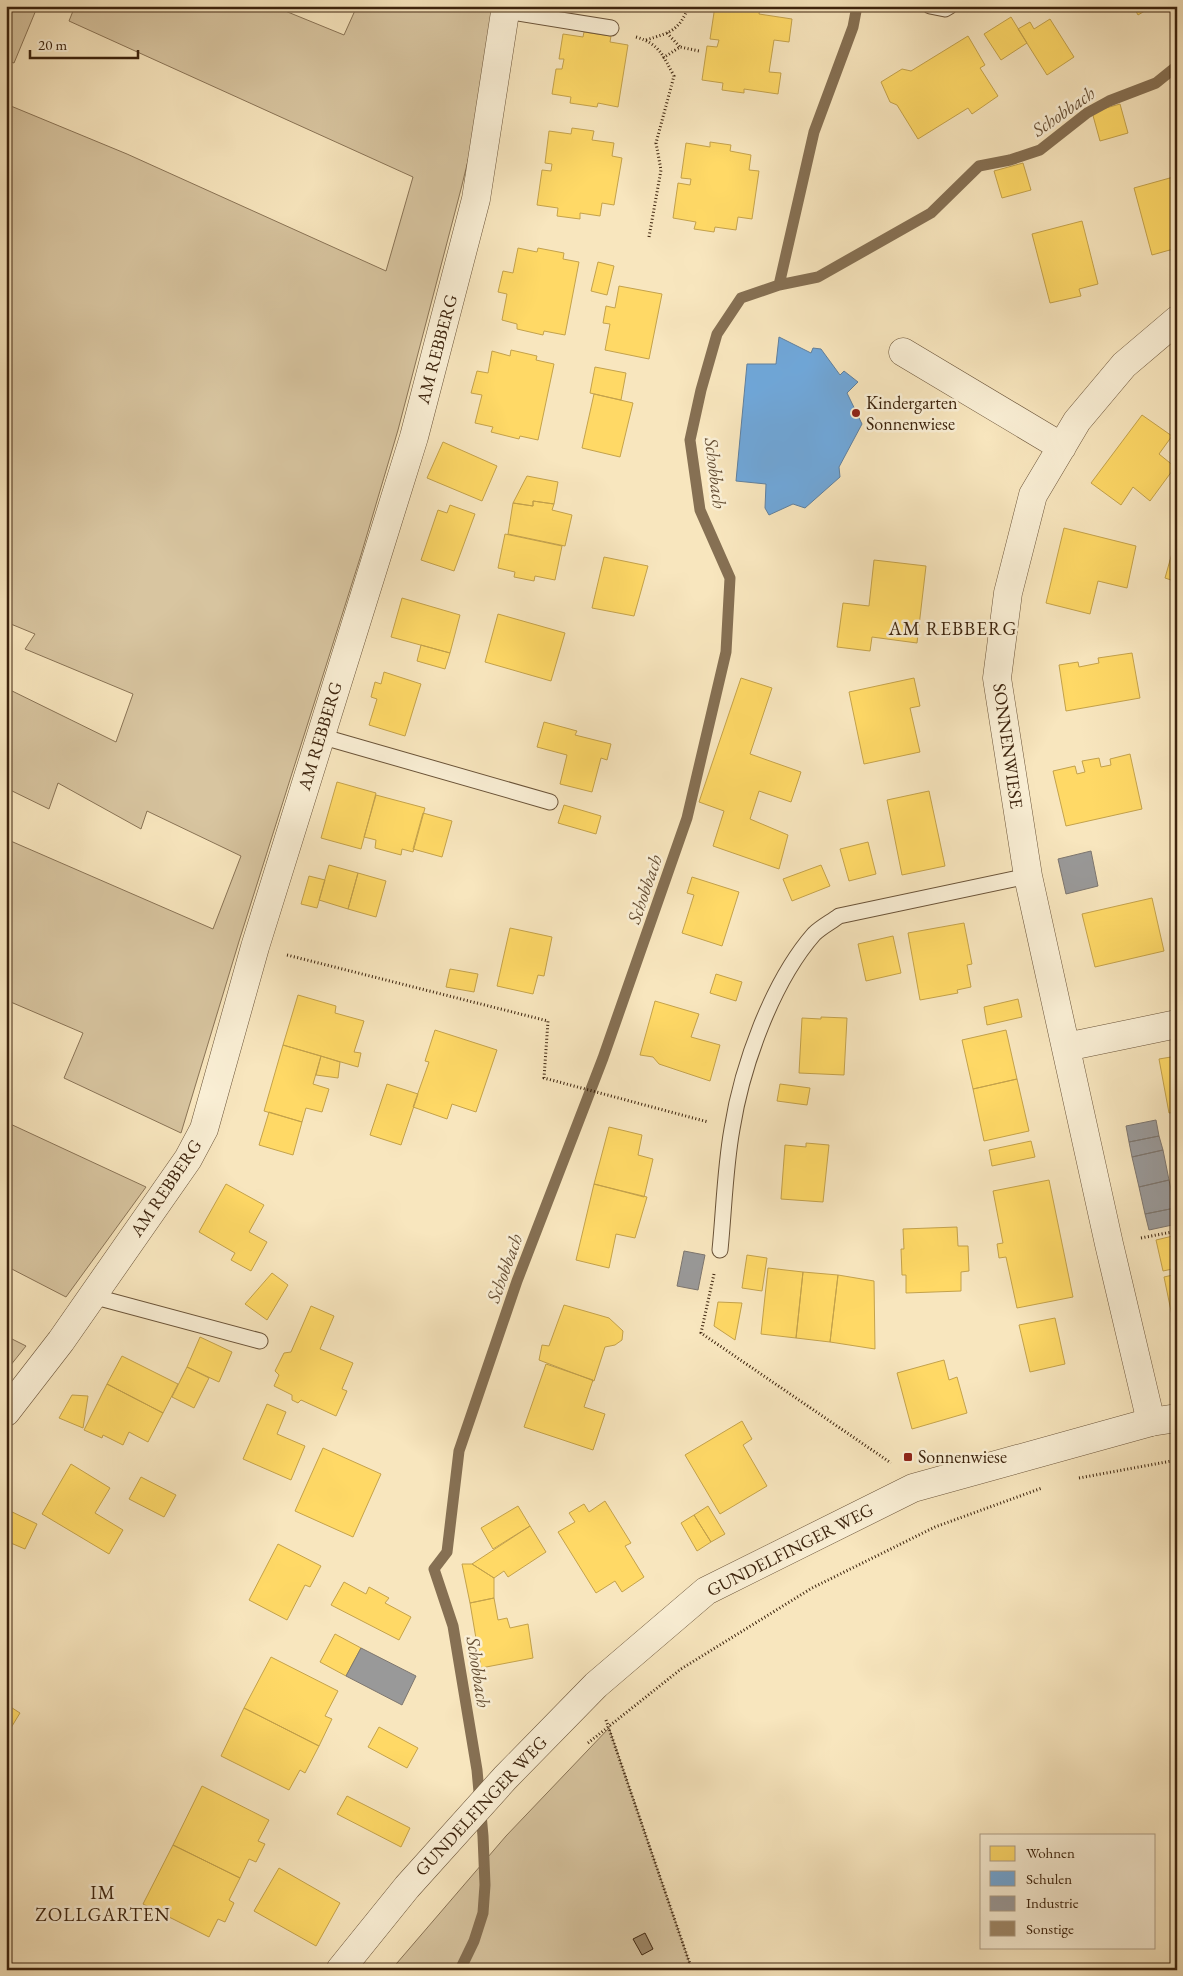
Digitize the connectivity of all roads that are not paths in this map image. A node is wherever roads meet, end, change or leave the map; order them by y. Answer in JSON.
{"nodes":[{"id":1,"x":930,"y":6,"type":"edge"},
{"id":2,"x":950,"y":6,"type":"edge"},
{"id":3,"x":506,"y":9,"type":"edge"},
{"id":4,"x":610,"y":28,"type":"road end"},
{"id":5,"x":1177,"y":320,"type":"edge"},
{"id":6,"x":903,"y":352,"type":"dead end"},
{"id":7,"x":1062,"y":447,"type":"junction"},
{"id":8,"x":320,"y":736,"type":"junction"},
{"id":9,"x":550,"y":802,"type":"dead end"},
{"id":10,"x":1028,"y":876,"type":"junction"},
{"id":11,"x":1177,"y":1024,"type":"edge"},
{"id":12,"x":1066,"y":1047,"type":"junction"},
{"id":13,"x":720,"y":1250,"type":"road end"},
{"id":14,"x":92,"y":1296,"type":"junction"},
{"id":15,"x":260,"y":1341,"type":"dead end"},
{"id":16,"x":6,"y":1412,"type":"edge"},
{"id":17,"x":1164,"y":1420,"type":"edge"},
{"id":18,"x":340,"y":1970,"type":"edge"}],
"edges":[{"from":1,"to":2,"type":"lane"},
{"from":3,"to":4,"type":"lane"},
{"from":3,"to":8,"type":"street","name":"AM REBBERG"},
{"from":5,"to":7,"type":"street","name":"SONNENWIESE"},
{"from":6,"to":7,"type":"street"},
{"from":7,"to":10,"type":"street","name":"SONNENWIESE"},
{"from":8,"to":9,"type":"lane"},
{"from":8,"to":14,"type":"street","name":"AM REBBERG"},
{"from":10,"to":12,"type":"street","name":"SONNENWIESE"},
{"from":10,"to":13,"type":"lane"},
{"from":11,"to":12,"type":"street"},
{"from":12,"to":17,"type":"street","name":"SONNENWIESE"},
{"from":14,"to":15,"type":"lane"},
{"from":14,"to":16,"type":"street","name":"AM REBBERG"},
{"from":17,"to":18,"type":"street","name":"GUNDELFINGER WEG"}]}
